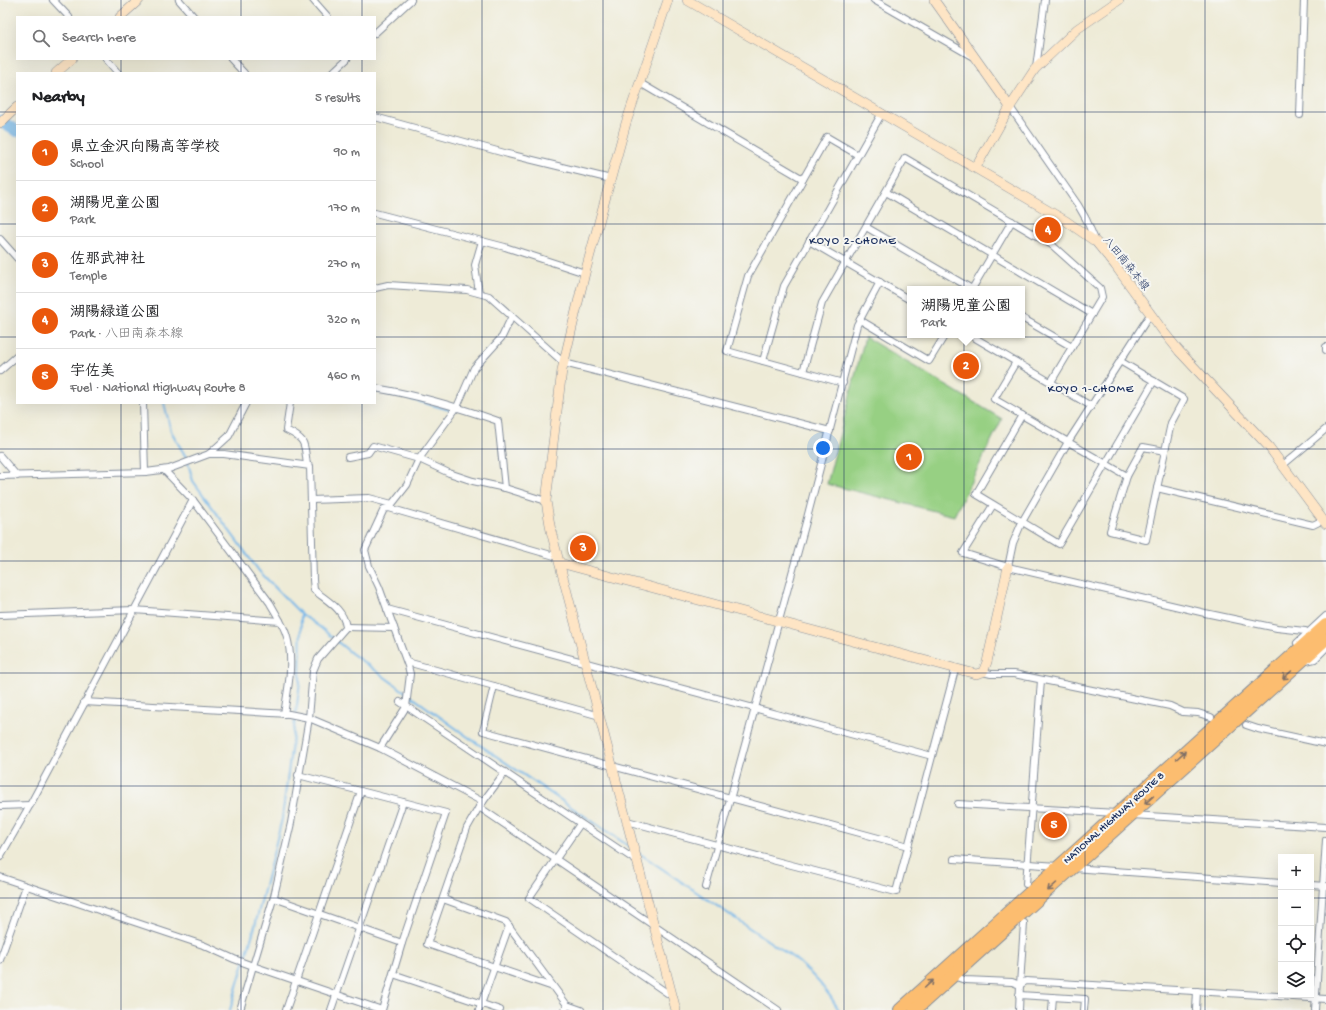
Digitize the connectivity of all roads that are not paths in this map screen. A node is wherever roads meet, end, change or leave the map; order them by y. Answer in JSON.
{"nodes":[{"id":1,"x":53,"y":0,"type":"edge"},
{"id":2,"x":139,"y":0,"type":"edge"},
{"id":3,"x":179,"y":0,"type":"edge"},
{"id":4,"x":313,"y":0,"type":"edge"},
{"id":5,"x":411,"y":0,"type":"edge"},
{"id":6,"x":668,"y":0,"type":"edge"},
{"id":7,"x":687,"y":0,"type":"edge"},
{"id":8,"x":874,"y":0,"type":"edge"},
{"id":9,"x":934,"y":0,"type":"edge"},
{"id":10,"x":1045,"y":0,"type":"edge"},
{"id":11,"x":1119,"y":0,"type":"edge"},
{"id":12,"x":1304,"y":0,"type":"edge"},
{"id":13,"x":67,"y":16,"type":"edge"},
{"id":14,"x":121,"y":16,"type":"edge"},
{"id":15,"x":193,"y":16,"type":"edge"},
{"id":16,"x":327,"y":16,"type":"edge"},
{"id":17,"x":376,"y":32,"type":"edge"},
{"id":18,"x":976,"y":59,"type":"junction"},
{"id":19,"x":71,"y":60,"type":"edge"},
{"id":20,"x":107,"y":60,"type":"edge"},
{"id":21,"x":233,"y":60,"type":"edge"},
{"id":22,"x":346,"y":60,"type":"edge"},
{"id":23,"x":1035,"y":69,"type":"junction"},
{"id":24,"x":57,"y":72,"type":"edge"},
{"id":25,"x":117,"y":72,"type":"edge"},
{"id":26,"x":243,"y":72,"type":"edge"},
{"id":27,"x":333,"y":72,"type":"edge"},
{"id":28,"x":640,"y":83,"type":"junction"},
{"id":29,"x":1010,"y":107,"type":"junction"},
{"id":30,"x":16,"y":108,"type":"edge"},
{"id":31,"x":882,"y":113,"type":"junction"},
{"id":32,"x":1300,"y":115,"type":"dead end"},
{"id":33,"x":376,"y":116,"type":"edge"},
{"id":34,"x":0,"y":123,"type":"edge"},
{"id":35,"x":858,"y":155,"type":"junction"},
{"id":36,"x":976,"y":167,"type":"junction"},
{"id":37,"x":611,"y":179,"type":"junction"},
{"id":38,"x":804,"y":179,"type":"junction"},
{"id":39,"x":886,"y":192,"type":"junction"},
{"id":40,"x":376,"y":213,"type":"edge"},
{"id":41,"x":1012,"y":221,"type":"junction"},
{"id":42,"x":866,"y":227,"type":"junction"},
{"id":43,"x":0,"y":239,"type":"edge"},
{"id":44,"x":482,"y":241,"type":"junction"},
{"id":45,"x":809,"y":241,"type":"junction"},
{"id":46,"x":1096,"y":242,"type":"junction"},
{"id":47,"x":992,"y":255,"type":"junction"},
{"id":48,"x":16,"y":257,"type":"edge"},
{"id":49,"x":846,"y":262,"type":"junction"},
{"id":50,"x":585,"y":273,"type":"junction"},
{"id":51,"x":880,"y":282,"type":"junction"},
{"id":52,"x":967,"y":286,"type":"edge"},
{"id":53,"x":974,"y":286,"type":"edge"},
{"id":54,"x":376,"y":288,"type":"edge"},
{"id":55,"x":479,"y":293,"type":"junction"},
{"id":56,"x":907,"y":298,"type":"edge"},
{"id":57,"x":1151,"y":313,"type":"junction"},
{"id":58,"x":1092,"y":314,"type":"junction"},
{"id":59,"x":512,"y":316,"type":"junction"},
{"id":60,"x":860,"y":320,"type":"junction"},
{"id":61,"x":1025,"y":320,"type":"edge"},
{"id":62,"x":943,"y":338,"type":"edge"},
{"id":63,"x":975,"y":338,"type":"edge"},
{"id":64,"x":1072,"y":348,"type":"junction"},
{"id":65,"x":16,"y":357,"type":"edge"},
{"id":66,"x":763,"y":361,"type":"junction"},
{"id":67,"x":1016,"y":362,"type":"junction"},
{"id":68,"x":1120,"y":362,"type":"junction"},
{"id":69,"x":564,"y":363,"type":"junction"},
{"id":70,"x":0,"y":371,"type":"edge"},
{"id":71,"x":803,"y":372,"type":"junction"},
{"id":72,"x":1154,"y":381,"type":"junction"},
{"id":73,"x":1051,"y":382,"type":"junction"},
{"id":74,"x":843,"y":383,"type":"junction"},
{"id":75,"x":376,"y":388,"type":"edge"},
{"id":76,"x":143,"y":404,"type":"edge"},
{"id":77,"x":245,"y":404,"type":"edge"},
{"id":78,"x":290,"y":404,"type":"edge"},
{"id":79,"x":1091,"y":406,"type":"junction"},
{"id":80,"x":457,"y":407,"type":"junction"},
{"id":81,"x":1022,"y":415,"type":"junction"},
{"id":82,"x":1326,"y":429,"type":"edge"},
{"id":83,"x":830,"y":431,"type":"junction"},
{"id":84,"x":1068,"y":442,"type":"junction"},
{"id":85,"x":1165,"y":451,"type":"junction"},
{"id":86,"x":207,"y":455,"type":"junction"},
{"id":87,"x":0,"y":456,"type":"edge"},
{"id":88,"x":348,"y":457,"type":"dead end"},
{"id":89,"x":419,"y":459,"type":"junction"},
{"id":90,"x":1106,"y":464,"type":"junction"},
{"id":91,"x":307,"y":465,"type":"junction"},
{"id":92,"x":1283,"y":465,"type":"junction"},
{"id":93,"x":164,"y":470,"type":"junction"},
{"id":94,"x":146,"y":472,"type":"junction"},
{"id":95,"x":0,"y":476,"type":"edge"},
{"id":96,"x":17,"y":476,"type":"junction"},
{"id":97,"x":1127,"y":476,"type":"junction"},
{"id":98,"x":504,"y":488,"type":"junction"},
{"id":99,"x":1157,"y":488,"type":"junction"},
{"id":100,"x":193,"y":500,"type":"junction"},
{"id":101,"x":311,"y":500,"type":"junction"},
{"id":102,"x":546,"y":501,"type":"junction"},
{"id":103,"x":993,"y":505,"type":"junction"},
{"id":104,"x":390,"y":506,"type":"junction"},
{"id":105,"x":1022,"y":522,"type":"junction"},
{"id":106,"x":1324,"y":522,"type":"edge"},
{"id":107,"x":559,"y":560,"type":"junction"},
{"id":108,"x":1008,"y":567,"type":"junction"},
{"id":109,"x":388,"y":609,"type":"junction"},
{"id":110,"x":134,"y":610,"type":"junction"},
{"id":111,"x":0,"y":614,"type":"edge"},
{"id":112,"x":1326,"y":616,"type":"edge"},
{"id":113,"x":280,"y":621,"type":"junction"},
{"id":114,"x":779,"y":621,"type":"junction"},
{"id":115,"x":1326,"y":625,"type":"edge"},
{"id":116,"x":345,"y":628,"type":"junction"},
{"id":117,"x":394,"y":628,"type":"junction"},
{"id":118,"x":1305,"y":631,"type":"dead end"},
{"id":119,"x":1326,"y":640,"type":"edge"},
{"id":120,"x":1326,"y":648,"type":"edge"},
{"id":121,"x":407,"y":662,"type":"junction"},
{"id":122,"x":586,"y":662,"type":"junction"},
{"id":123,"x":1301,"y":662,"type":"junction"},
{"id":124,"x":955,"y":670,"type":"junction"},
{"id":125,"x":983,"y":672,"type":"junction"},
{"id":126,"x":1041,"y":680,"type":"junction"},
{"id":127,"x":494,"y":686,"type":"junction"},
{"id":128,"x":1248,"y":695,"type":"junction"},
{"id":129,"x":84,"y":702,"type":"junction"},
{"id":130,"x":404,"y":704,"type":"junction"},
{"id":131,"x":755,"y":708,"type":"junction"},
{"id":132,"x":286,"y":714,"type":"junction"},
{"id":133,"x":600,"y":716,"type":"junction"},
{"id":134,"x":307,"y":717,"type":"junction"},
{"id":135,"x":1211,"y":717,"type":"dead end"},
{"id":136,"x":1246,"y":725,"type":"dead end"},
{"id":137,"x":1326,"y":744,"type":"edge"},
{"id":138,"x":380,"y":748,"type":"junction"},
{"id":139,"x":932,"y":756,"type":"junction"},
{"id":140,"x":613,"y":768,"type":"junction"},
{"id":141,"x":505,"y":772,"type":"junction"},
{"id":142,"x":298,"y":775,"type":"junction"},
{"id":143,"x":361,"y":791,"type":"junction"},
{"id":144,"x":730,"y":799,"type":"junction"},
{"id":145,"x":403,"y":802,"type":"junction"},
{"id":146,"x":958,"y":804,"type":"dead end"},
{"id":147,"x":30,"y":805,"type":"junction"},
{"id":148,"x":481,"y":805,"type":"junction"},
{"id":149,"x":0,"y":806,"type":"edge"},
{"id":150,"x":1032,"y":808,"type":"junction"},
{"id":151,"x":1117,"y":813,"type":"junction"},
{"id":152,"x":1132,"y":815,"type":"junction"},
{"id":153,"x":627,"y":821,"type":"junction"},
{"id":154,"x":580,"y":824,"type":"junction"},
{"id":155,"x":1326,"y":827,"type":"edge"},
{"id":156,"x":1326,"y":840,"type":"edge"},
{"id":157,"x":718,"y":846,"type":"junction"},
{"id":158,"x":908,"y":846,"type":"junction"},
{"id":159,"x":0,"y":857,"type":"edge"},
{"id":160,"x":555,"y":859,"type":"junction"},
{"id":161,"x":954,"y":859,"type":"dead end"},
{"id":162,"x":637,"y":861,"type":"junction"},
{"id":163,"x":1028,"y":864,"type":"junction"},
{"id":164,"x":1058,"y":866,"type":"junction"},
{"id":165,"x":1073,"y":868,"type":"junction"},
{"id":166,"x":0,"y":878,"type":"edge"},
{"id":167,"x":1278,"y":883,"type":"edge"},
{"id":168,"x":1026,"y":884,"type":"dead end"},
{"id":169,"x":1314,"y":885,"type":"edge"},
{"id":170,"x":26,"y":886,"type":"junction"},
{"id":171,"x":1324,"y":886,"type":"edge"},
{"id":172,"x":706,"y":887,"type":"dead end"},
{"id":173,"x":274,"y":898,"type":"junction"},
{"id":174,"x":443,"y":899,"type":"junction"},
{"id":175,"x":320,"y":914,"type":"junction"},
{"id":176,"x":1024,"y":923,"type":"dead end"},
{"id":177,"x":509,"y":926,"type":"junction"},
{"id":178,"x":655,"y":926,"type":"junction"},
{"id":179,"x":359,"y":928,"type":"junction"},
{"id":180,"x":402,"y":943,"type":"junction"},
{"id":181,"x":0,"y":960,"type":"edge"},
{"id":182,"x":252,"y":965,"type":"junction"},
{"id":183,"x":494,"y":967,"type":"junction"},
{"id":184,"x":393,"y":974,"type":"junction"},
{"id":185,"x":953,"y":976,"type":"junction"},
{"id":186,"x":297,"y":980,"type":"junction"},
{"id":187,"x":1020,"y":985,"type":"junction"},
{"id":188,"x":554,"y":987,"type":"junction"},
{"id":189,"x":1197,"y":991,"type":"junction"},
{"id":190,"x":337,"y":994,"type":"junction"},
{"id":191,"x":1020,"y":995,"type":"junction"},
{"id":192,"x":673,"y":997,"type":"junction"},
{"id":193,"x":1053,"y":997,"type":"junction"},
{"id":194,"x":1316,"y":998,"type":"junction"},
{"id":195,"x":1326,"y":999,"type":"edge"},
{"id":196,"x":480,"y":1007,"type":"edge"},
{"id":197,"x":566,"y":1008,"type":"edge"},
{"id":198,"x":240,"y":1010,"type":"edge"},
{"id":199,"x":286,"y":1010,"type":"edge"},
{"id":200,"x":331,"y":1010,"type":"edge"},
{"id":201,"x":382,"y":1010,"type":"edge"},
{"id":202,"x":500,"y":1010,"type":"edge"},
{"id":203,"x":581,"y":1010,"type":"edge"},
{"id":204,"x":676,"y":1010,"type":"edge"},
{"id":205,"x":778,"y":1010,"type":"edge"},
{"id":206,"x":900,"y":1010,"type":"edge"},
{"id":207,"x":915,"y":1010,"type":"edge"},
{"id":208,"x":1019,"y":1010,"type":"edge"},
{"id":209,"x":1052,"y":1010,"type":"edge"},
{"id":210,"x":1084,"y":1010,"type":"edge"},
{"id":211,"x":1196,"y":1010,"type":"edge"},
{"id":212,"x":1315,"y":1010,"type":"edge"}],
"edges":[{"from":1,"to":13,"type":"street"},
{"from":2,"to":14,"type":"street"},
{"from":3,"to":15,"type":"street"},
{"from":4,"to":16,"type":"street"},
{"from":5,"to":17,"type":"street"},
{"from":6,"to":28,"type":"street"},
{"from":7,"to":31,"type":"street","name":"八田南森本線"},
{"from":8,"to":18,"type":"street"},
{"from":9,"to":18,"type":"street"},
{"from":10,"to":23,"type":"street"},
{"from":11,"to":23,"type":"street"},
{"from":12,"to":32,"type":"street"},
{"from":18,"to":29,"type":"street"},
{"from":19,"to":24,"type":"street"},
{"from":20,"to":25,"type":"street"},
{"from":21,"to":26,"type":"street"},
{"from":22,"to":27,"type":"street"},
{"from":23,"to":29,"type":"street"},
{"from":28,"to":37,"type":"street"},
{"from":28,"to":38,"type":"street"},
{"from":29,"to":36,"type":"street"},
{"from":29,"to":46,"type":"street"},
{"from":30,"to":34,"type":"street"},
{"from":31,"to":35,"type":"street"},
{"from":31,"to":36,"type":"street","name":"八田南森本線"},
{"from":33,"to":37,"type":"street"},
{"from":35,"to":38,"type":"street"},
{"from":35,"to":45,"type":"street"},
{"from":36,"to":46,"type":"street","name":"八田南森本線"},
{"from":37,"to":50,"type":"street"},
{"from":38,"to":66,"type":"street"},
{"from":39,"to":41,"type":"street"},
{"from":39,"to":42,"type":"street"},
{"from":39,"to":47,"type":"street"},
{"from":40,"to":44,"type":"street"},
{"from":41,"to":47,"type":"street"},
{"from":41,"to":58,"type":"street"},
{"from":42,"to":49,"type":"street"},
{"from":42,"to":52,"type":"street"},
{"from":43,"to":48,"type":"street"},
{"from":44,"to":50,"type":"street"},
{"from":44,"to":55,"type":"street"},
{"from":45,"to":49,"type":"street"},
{"from":45,"to":66,"type":"street"},
{"from":46,"to":57,"type":"street","name":"八田南森本線"},
{"from":47,"to":53,"type":"street"},
{"from":47,"to":58,"type":"street"},
{"from":49,"to":51,"type":"street"},
{"from":49,"to":71,"type":"street"},
{"from":50,"to":69,"type":"street"},
{"from":51,"to":56,"type":"street"},
{"from":51,"to":60,"type":"street"},
{"from":54,"to":55,"type":"street"},
{"from":55,"to":59,"type":"street"},
{"from":57,"to":68,"type":"street"},
{"from":57,"to":92,"type":"street","name":"八田南森本線"},
{"from":58,"to":64,"type":"street"},
{"from":59,"to":69,"type":"street"},
{"from":59,"to":80,"type":"street"},
{"from":60,"to":62,"type":"street"},
{"from":60,"to":74,"type":"street"},
{"from":61,"to":64,"type":"street"},
{"from":63,"to":67,"type":"street"},
{"from":64,"to":73,"type":"street"},
{"from":65,"to":70,"type":"street"},
{"from":66,"to":71,"type":"street"},
{"from":67,"to":73,"type":"street"},
{"from":67,"to":81,"type":"street"},
{"from":68,"to":72,"type":"street"},
{"from":68,"to":79,"type":"street"},
{"from":69,"to":83,"type":"street"},
{"from":69,"to":102,"type":"street"},
{"from":71,"to":74,"type":"street"},
{"from":72,"to":85,"type":"street"},
{"from":72,"to":90,"type":"street"},
{"from":73,"to":79,"type":"street"},
{"from":74,"to":83,"type":"street"},
{"from":75,"to":80,"type":"street"},
{"from":76,"to":94,"type":"street"},
{"from":77,"to":86,"type":"street"},
{"from":78,"to":91,"type":"street"},
{"from":79,"to":84,"type":"street"},
{"from":80,"to":89,"type":"street"},
{"from":80,"to":98,"type":"street"},
{"from":81,"to":84,"type":"street"},
{"from":81,"to":103,"type":"street"},
{"from":82,"to":92,"type":"street"},
{"from":83,"to":114,"type":"street"},
{"from":84,"to":90,"type":"street"},
{"from":84,"to":105,"type":"street"},
{"from":85,"to":97,"type":"street"},
{"from":85,"to":99,"type":"street"},
{"from":86,"to":91,"type":"street"},
{"from":86,"to":93,"type":"street"},
{"from":87,"to":96,"type":"street"},
{"from":88,"to":89,"type":"street"},
{"from":89,"to":98,"type":"street"},
{"from":89,"to":104,"type":"street"},
{"from":90,"to":97,"type":"street"},
{"from":90,"to":105,"type":"street"},
{"from":91,"to":101,"type":"street"},
{"from":92,"to":106,"type":"street","name":"八田南森本線"},
{"from":93,"to":94,"type":"street"},
{"from":93,"to":100,"type":"street"},
{"from":94,"to":96,"type":"street"},
{"from":95,"to":96,"type":"street"},
{"from":97,"to":99,"type":"street"},
{"from":98,"to":102,"type":"street"},
{"from":99,"to":106,"type":"street"},
{"from":100,"to":110,"type":"street"},
{"from":100,"to":113,"type":"street"},
{"from":101,"to":104,"type":"street"},
{"from":101,"to":116,"type":"street"},
{"from":102,"to":107,"type":"street"},
{"from":103,"to":105,"type":"street"},
{"from":103,"to":108,"type":"street"},
{"from":104,"to":107,"type":"street"},
{"from":104,"to":109,"type":"street"},
{"from":105,"to":108,"type":"street"},
{"from":107,"to":114,"type":"street"},
{"from":107,"to":122,"type":"street"},
{"from":108,"to":118,"type":"street"},
{"from":108,"to":125,"type":"street"},
{"from":109,"to":117,"type":"street"},
{"from":109,"to":122,"type":"street"},
{"from":110,"to":111,"type":"street"},
{"from":110,"to":113,"type":"street"},
{"from":110,"to":129,"type":"street"},
{"from":112,"to":128,"type":"street"},
{"from":113,"to":132,"type":"street"},
{"from":114,"to":124,"type":"street"},
{"from":114,"to":131,"type":"street"},
{"from":115,"to":128,"type":"highway","name":"NATIONAL HIGHWAY ROUTE 8"},
{"from":116,"to":117,"type":"street"},
{"from":116,"to":134,"type":"street"},
{"from":117,"to":121,"type":"street"},
{"from":119,"to":123,"type":"highway","name":"NATIONAL HIGHWAY ROUTE 8"},
{"from":120,"to":123,"type":"street"},
{"from":121,"to":127,"type":"street"},
{"from":121,"to":130,"type":"street"},
{"from":122,"to":131,"type":"street"},
{"from":122,"to":133,"type":"street"},
{"from":123,"to":152,"type":"highway","name":"NATIONAL HIGHWAY ROUTE 8","one_way":true},
{"from":124,"to":125,"type":"street"},
{"from":124,"to":139,"type":"street"},
{"from":125,"to":126,"type":"street"},
{"from":126,"to":135,"type":"street"},
{"from":126,"to":150,"type":"street"},
{"from":127,"to":133,"type":"street"},
{"from":127,"to":140,"type":"street"},
{"from":151,"to":128,"type":"highway","name":"NATIONAL HIGHWAY ROUTE 8","one_way":true},
{"from":129,"to":132,"type":"street"},
{"from":129,"to":147,"type":"street"},
{"from":130,"to":138,"type":"street"},
{"from":130,"to":141,"type":"street"},
{"from":131,"to":139,"type":"street"},
{"from":131,"to":144,"type":"street"},
{"from":132,"to":134,"type":"street"},
{"from":133,"to":140,"type":"street"},
{"from":134,"to":138,"type":"street"},
{"from":134,"to":142,"type":"street"},
{"from":136,"to":137,"type":"street"},
{"from":138,"to":148,"type":"street"},
{"from":139,"to":158,"type":"street"},
{"from":140,"to":144,"type":"street"},
{"from":140,"to":153,"type":"street"},
{"from":141,"to":148,"type":"street"},
{"from":141,"to":154,"type":"street"},
{"from":142,"to":143,"type":"street"},
{"from":142,"to":173,"type":"street"},
{"from":143,"to":145,"type":"street"},
{"from":143,"to":175,"type":"street"},
{"from":144,"to":157,"type":"street"},
{"from":144,"to":158,"type":"street"},
{"from":145,"to":179,"type":"street"},
{"from":145,"to":180,"type":"street"},
{"from":146,"to":150,"type":"street"},
{"from":147,"to":149,"type":"street"},
{"from":147,"to":159,"type":"street"},
{"from":148,"to":160,"type":"street"},
{"from":148,"to":174,"type":"street"},
{"from":150,"to":151,"type":"street"},
{"from":150,"to":163,"type":"street"},
{"from":151,"to":164,"type":"highway","name":"NATIONAL HIGHWAY ROUTE 8"},
{"from":152,"to":155,"type":"street"},
{"from":152,"to":165,"type":"highway","name":"NATIONAL HIGHWAY ROUTE 8"},
{"from":153,"to":157,"type":"street"},
{"from":153,"to":162,"type":"street"},
{"from":154,"to":160,"type":"street"},
{"from":154,"to":162,"type":"street"},
{"from":156,"to":171,"type":"street"},
{"from":157,"to":158,"type":"street"},
{"from":157,"to":172,"type":"street"},
{"from":160,"to":178,"type":"street"},
{"from":160,"to":192,"type":"street"},
{"from":161,"to":163,"type":"street"},
{"from":162,"to":178,"type":"street"},
{"from":163,"to":164,"type":"street"},
{"from":163,"to":168,"type":"street"},
{"from":206,"to":164,"type":"highway","name":"NATIONAL HIGHWAY ROUTE 8","one_way":true},
{"from":165,"to":167,"type":"street"},
{"from":165,"to":185,"type":"highway","name":"NATIONAL HIGHWAY ROUTE 8","one_way":true},
{"from":166,"to":170,"type":"street"},
{"from":169,"to":171,"type":"street"},
{"from":170,"to":181,"type":"street"},
{"from":170,"to":182,"type":"street"},
{"from":171,"to":194,"type":"street"},
{"from":173,"to":175,"type":"street"},
{"from":173,"to":182,"type":"street"},
{"from":174,"to":177,"type":"street"},
{"from":174,"to":183,"type":"street"},
{"from":175,"to":179,"type":"street"},
{"from":175,"to":186,"type":"street"},
{"from":176,"to":187,"type":"street"},
{"from":177,"to":183,"type":"street"},
{"from":177,"to":188,"type":"street"},
{"from":178,"to":192,"type":"street"},
{"from":178,"to":205,"type":"street"},
{"from":179,"to":180,"type":"street"},
{"from":179,"to":190,"type":"street"},
{"from":180,"to":184,"type":"street"},
{"from":182,"to":186,"type":"street"},
{"from":182,"to":198,"type":"street"},
{"from":183,"to":188,"type":"street"},
{"from":183,"to":196,"type":"street"},
{"from":184,"to":196,"type":"street"},
{"from":184,"to":201,"type":"street"},
{"from":185,"to":187,"type":"street"},
{"from":185,"to":207,"type":"highway","name":"NATIONAL HIGHWAY ROUTE 8"},
{"from":186,"to":190,"type":"street"},
{"from":186,"to":199,"type":"street"},
{"from":187,"to":189,"type":"street"},
{"from":187,"to":191,"type":"street"},
{"from":188,"to":197,"type":"street"},
{"from":189,"to":194,"type":"street"},
{"from":189,"to":211,"type":"street"},
{"from":190,"to":200,"type":"street"},
{"from":190,"to":201,"type":"street"},
{"from":191,"to":193,"type":"street"},
{"from":191,"to":208,"type":"street"},
{"from":192,"to":204,"type":"street"},
{"from":193,"to":209,"type":"street"},
{"from":193,"to":210,"type":"street"},
{"from":194,"to":195,"type":"street"},
{"from":194,"to":212,"type":"street"},
{"from":196,"to":202,"type":"street"},
{"from":197,"to":203,"type":"street"}]}
